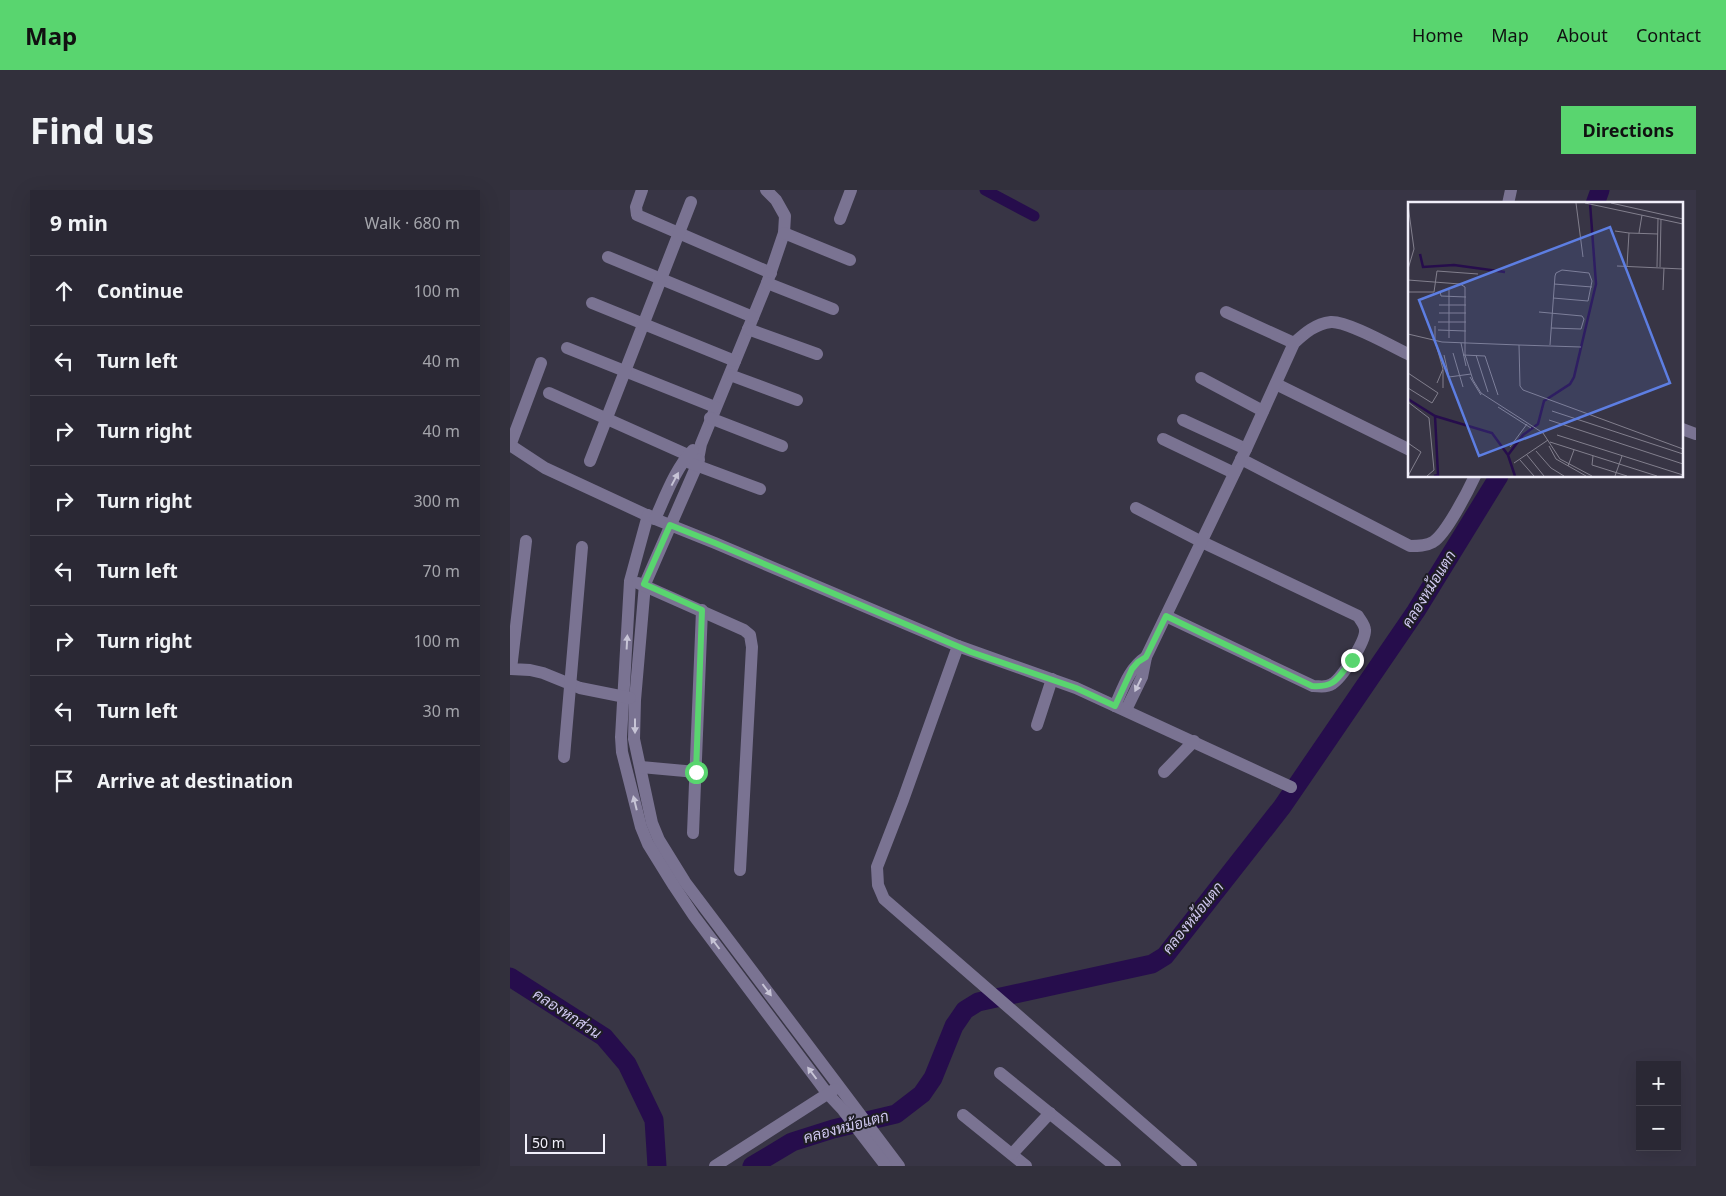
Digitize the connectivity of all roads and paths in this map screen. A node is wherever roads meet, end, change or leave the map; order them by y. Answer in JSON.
{"nodes":[{"id":1,"x":642,"y":190,"type":"edge"},
{"id":2,"x":766,"y":190,"type":"edge"},
{"id":3,"x":851,"y":190,"type":"edge"},
{"id":4,"x":691,"y":202,"type":"dead end"},
{"id":5,"x":840,"y":219,"type":"dead end"},
{"id":6,"x":679,"y":233,"type":"junction"},
{"id":7,"x":784,"y":233,"type":"junction"},
{"id":8,"x":608,"y":257,"type":"dead end"},
{"id":9,"x":850,"y":260,"type":"dead end"},
{"id":10,"x":769,"y":278,"type":"junction"},
{"id":11,"x":661,"y":279,"type":"junction"},
{"id":12,"x":592,"y":303,"type":"dead end"},
{"id":13,"x":833,"y":308,"type":"dead end"},
{"id":14,"x":1226,"y":312,"type":"dead end"},
{"id":15,"x":750,"y":323,"type":"junction"},
{"id":16,"x":643,"y":324,"type":"junction"},
{"id":17,"x":1294,"y":343,"type":"junction"},
{"id":18,"x":567,"y":348,"type":"dead end"},
{"id":19,"x":817,"y":354,"type":"dead end"},
{"id":20,"x":1408,"y":354,"type":"edge"},
{"id":21,"x":736,"y":361,"type":"junction"},
{"id":22,"x":541,"y":363,"type":"dead end"},
{"id":23,"x":624,"y":371,"type":"junction"},
{"id":24,"x":730,"y":375,"type":"junction"},
{"id":25,"x":1201,"y":378,"type":"dead end"},
{"id":26,"x":1276,"y":384,"type":"junction"},
{"id":27,"x":549,"y":393,"type":"dead end"},
{"id":28,"x":797,"y":400,"type":"dead end"},
{"id":29,"x":1263,"y":412,"type":"junction"},
{"id":30,"x":713,"y":413,"type":"junction"},
{"id":31,"x":606,"y":418,"type":"junction"},
{"id":32,"x":1183,"y":420,"type":"dead end"},
{"id":33,"x":1684,"y":430,"type":"edge"},
{"id":34,"x":1696,"y":434,"type":"edge"},
{"id":35,"x":1163,"y":439,"type":"dead end"},
{"id":36,"x":510,"y":445,"type":"edge"},
{"id":37,"x":782,"y":446,"type":"dead end"},
{"id":38,"x":1408,"y":449,"type":"edge"},
{"id":39,"x":1244,"y":454,"type":"junction"},
{"id":40,"x":692,"y":460,"type":"junction"},
{"id":41,"x":590,"y":461,"type":"dead end"},
{"id":42,"x":1234,"y":473,"type":"junction"},
{"id":43,"x":1470,"y":478,"type":"edge"},
{"id":44,"x":760,"y":489,"type":"dead end"},
{"id":45,"x":1136,"y":508,"type":"dead end"},
{"id":46,"x":651,"y":517,"type":"junction"},
{"id":47,"x":670,"y":525,"type":"junction"},
{"id":48,"x":526,"y":541,"type":"dead end"},
{"id":49,"x":1202,"y":542,"type":"junction"},
{"id":50,"x":582,"y":547,"type":"dead end"},
{"id":51,"x":630,"y":581,"type":"junction"},
{"id":52,"x":644,"y":584,"type":"junction"},
{"id":53,"x":702,"y":610,"type":"junction"},
{"id":54,"x":1166,"y":616,"type":"junction"},
{"id":55,"x":958,"y":646,"type":"junction"},
{"id":56,"x":511,"y":674,"type":"edge"},
{"id":57,"x":1052,"y":679,"type":"junction"},
{"id":58,"x":570,"y":684,"type":"junction"},
{"id":59,"x":629,"y":698,"type":"junction"},
{"id":60,"x":1120,"y":708,"type":"junction"},
{"id":61,"x":1037,"y":725,"type":"dead end"},
{"id":62,"x":1194,"y":741,"type":"junction"},
{"id":63,"x":564,"y":757,"type":"dead end"},
{"id":64,"x":642,"y":767,"type":"junction"},
{"id":65,"x":696,"y":772,"type":"junction"},
{"id":66,"x":1164,"y":772,"type":"dead end"},
{"id":67,"x":1291,"y":787,"type":"dead end"},
{"id":68,"x":693,"y":833,"type":"dead end"},
{"id":69,"x":740,"y":870,"type":"dead end"},
{"id":70,"x":679,"y":884,"type":"junction"},
{"id":71,"x":749,"y":978,"type":"junction"},
{"id":72,"x":1000,"y":1073,"type":"dead end"},
{"id":73,"x":839,"y":1086,"type":"junction"},
{"id":74,"x":828,"y":1093,"type":"junction"},
{"id":75,"x":1050,"y":1113,"type":"junction"},
{"id":76,"x":963,"y":1115,"type":"dead end"},
{"id":77,"x":875,"y":1142,"type":"junction"},
{"id":78,"x":1012,"y":1154,"type":"junction"},
{"id":79,"x":715,"y":1166,"type":"edge"},
{"id":80,"x":886,"y":1166,"type":"edge"},
{"id":81,"x":899,"y":1166,"type":"edge"},
{"id":82,"x":1026,"y":1166,"type":"edge"},
{"id":83,"x":1116,"y":1166,"type":"edge"},
{"id":84,"x":1191,"y":1166,"type":"edge"}],
"edges":[{"from":1,"to":6,"type":"street"},
{"from":2,"to":7,"type":"street"},
{"from":3,"to":5,"type":"street"},
{"from":4,"to":6,"type":"street"},
{"from":6,"to":10,"type":"street"},
{"from":6,"to":11,"type":"street"},
{"from":7,"to":9,"type":"street"},
{"from":7,"to":10,"type":"street"},
{"from":8,"to":11,"type":"street"},
{"from":10,"to":13,"type":"street"},
{"from":10,"to":15,"type":"street"},
{"from":11,"to":15,"type":"street"},
{"from":11,"to":16,"type":"street"},
{"from":12,"to":16,"type":"street"},
{"from":14,"to":17,"type":"street"},
{"from":15,"to":19,"type":"street"},
{"from":15,"to":21,"type":"street"},
{"from":16,"to":21,"type":"street"},
{"from":16,"to":23,"type":"street"},
{"from":17,"to":20,"type":"street"},
{"from":17,"to":26,"type":"street"},
{"from":18,"to":23,"type":"street"},
{"from":21,"to":24,"type":"street"},
{"from":22,"to":36,"type":"street"},
{"from":23,"to":30,"type":"street"},
{"from":23,"to":31,"type":"street"},
{"from":24,"to":28,"type":"street"},
{"from":24,"to":30,"type":"street"},
{"from":25,"to":29,"type":"street"},
{"from":26,"to":29,"type":"street"},
{"from":26,"to":38,"type":"street"},
{"from":27,"to":31,"type":"street"},
{"from":29,"to":39,"type":"street"},
{"from":30,"to":37,"type":"street"},
{"from":30,"to":40,"type":"street"},
{"from":31,"to":40,"type":"street"},
{"from":31,"to":41,"type":"street"},
{"from":32,"to":39,"type":"street"},
{"from":33,"to":34,"type":"street"},
{"from":35,"to":42,"type":"street"},
{"from":36,"to":46,"type":"street"},
{"from":39,"to":42,"type":"street"},
{"from":39,"to":43,"type":"street"},
{"from":40,"to":44,"type":"street"},
{"from":46,"to":40,"type":"street","one_way":true},
{"from":40,"to":47,"type":"street"},
{"from":42,"to":49,"type":"street"},
{"from":45,"to":49,"type":"street"},
{"from":46,"to":47,"type":"street"},
{"from":46,"to":51,"type":"street"},
{"from":47,"to":52,"type":"street"},
{"from":47,"to":55,"type":"street"},
{"from":48,"to":56,"type":"street"},
{"from":49,"to":54,"type":"street"},
{"from":49,"to":54,"type":"street"},
{"from":50,"to":58,"type":"street"},
{"from":51,"to":52,"type":"street"},
{"from":59,"to":51,"type":"street","one_way":true},
{"from":52,"to":53,"type":"street"},
{"from":52,"to":59,"type":"street"},
{"from":53,"to":65,"type":"street"},
{"from":53,"to":69,"type":"street"},
{"from":54,"to":60,"type":"street"},
{"from":55,"to":57,"type":"street"},
{"from":55,"to":84,"type":"street"},
{"from":56,"to":58,"type":"street"},
{"from":57,"to":60,"type":"street"},
{"from":57,"to":61,"type":"street"},
{"from":58,"to":59,"type":"street"},
{"from":58,"to":63,"type":"street"},
{"from":59,"to":64,"type":"street","one_way":true},
{"from":70,"to":59,"type":"street","one_way":true},
{"from":60,"to":62,"type":"street"},
{"from":62,"to":66,"type":"street"},
{"from":62,"to":67,"type":"street"},
{"from":64,"to":65,"type":"street"},
{"from":64,"to":70,"type":"street"},
{"from":65,"to":68,"type":"street"},
{"from":70,"to":71,"type":"street"},
{"from":71,"to":73,"type":"street","one_way":true},
{"from":74,"to":71,"type":"street","one_way":true},
{"from":72,"to":75,"type":"street"},
{"from":73,"to":74,"type":"street"},
{"from":73,"to":77,"type":"street"},
{"from":74,"to":77,"type":"street"},
{"from":74,"to":79,"type":"street"},
{"from":75,"to":78,"type":"street"},
{"from":75,"to":83,"type":"street"},
{"from":76,"to":78,"type":"street"},
{"from":77,"to":80,"type":"street"},
{"from":77,"to":81,"type":"street"},
{"from":78,"to":82,"type":"street"}]}
